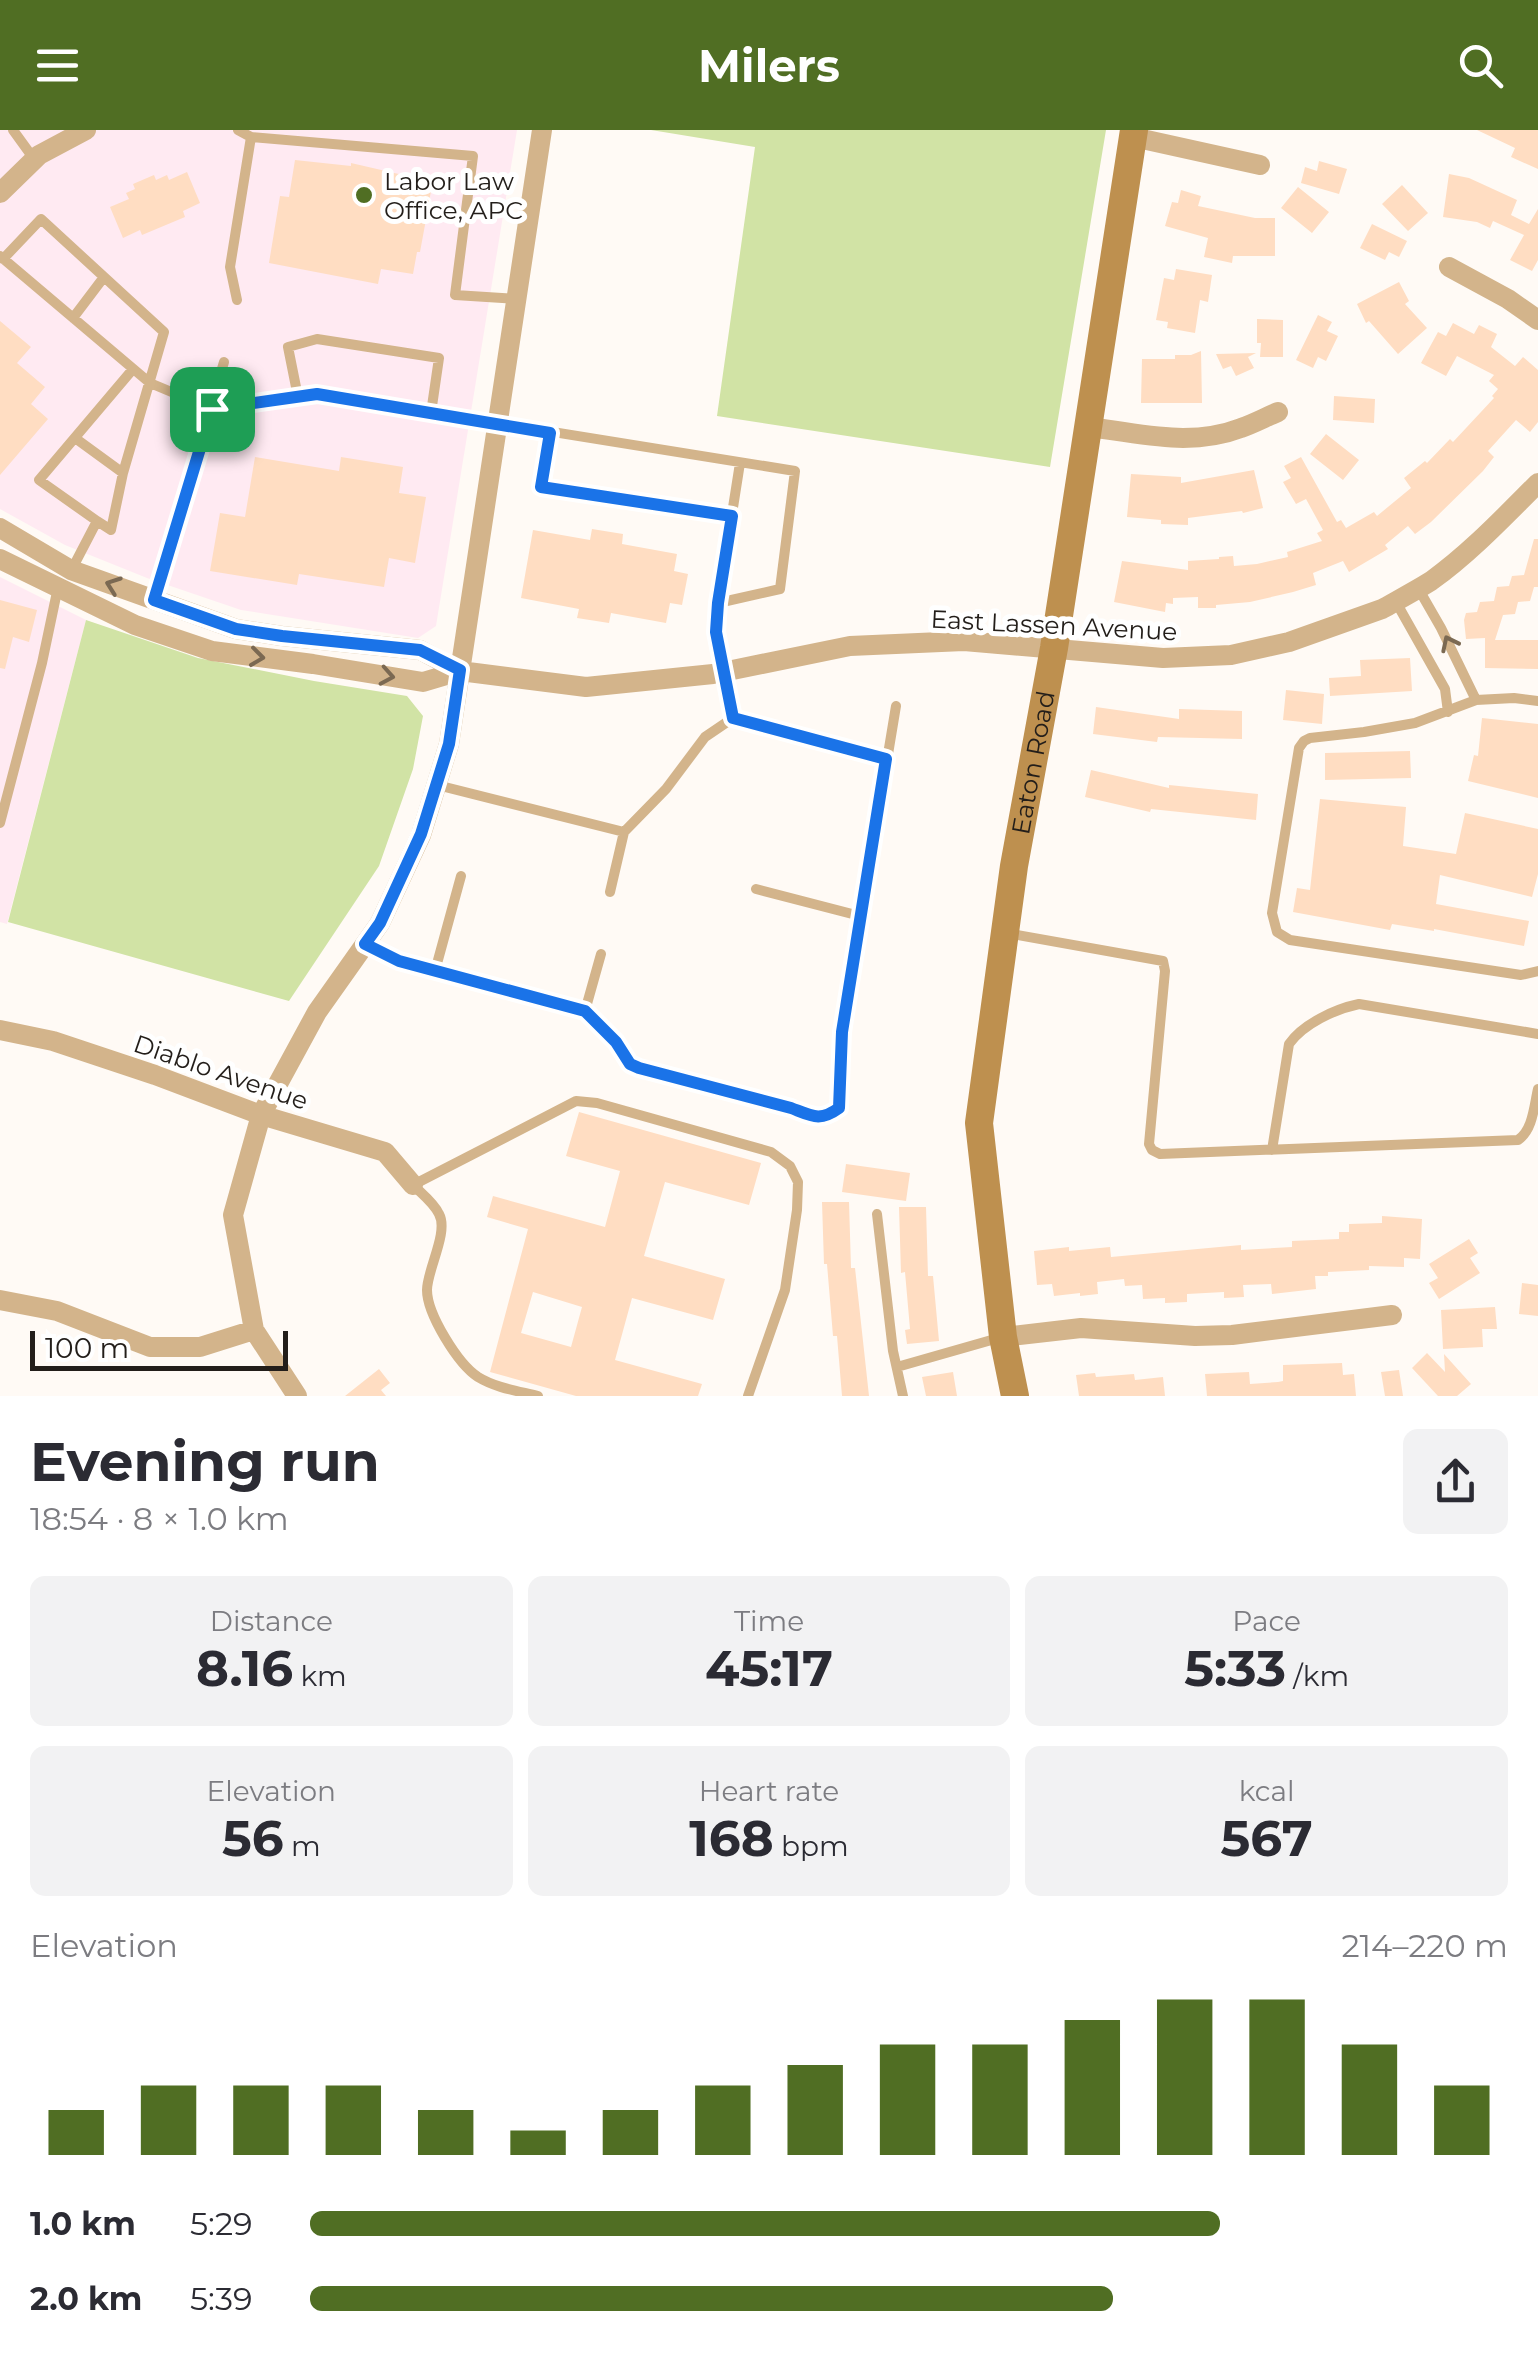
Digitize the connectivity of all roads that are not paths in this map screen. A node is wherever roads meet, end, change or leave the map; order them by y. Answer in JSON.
{"nodes":[{"id":1,"x":13,"y":130,"type":"edge"},
{"id":2,"x":86,"y":130,"type":"edge"},
{"id":3,"x":238,"y":130,"type":"edge"},
{"id":4,"x":542,"y":130,"type":"edge"},
{"id":5,"x":1134,"y":133,"type":"edge"},
{"id":6,"x":251,"y":137,"type":"junction"},
{"id":7,"x":34,"y":160,"type":"junction"},
{"id":8,"x":1260,"y":165,"type":"dead end"},
{"id":9,"x":0,"y":193,"type":"edge"},
{"id":10,"x":2,"y":257,"type":"edge"},
{"id":11,"x":1449,"y":267,"type":"dead end"},
{"id":12,"x":104,"y":277,"type":"junction"},
{"id":13,"x":516,"y":299,"type":"junction"},
{"id":14,"x":236,"y":300,"type":"dead end"},
{"id":15,"x":73,"y":318,"type":"junction"},
{"id":16,"x":1538,"y":320,"type":"edge"},
{"id":17,"x":224,"y":362,"type":"dead end"},
{"id":18,"x":133,"y":369,"type":"junction"},
{"id":19,"x":150,"y":383,"type":"junction"},
{"id":20,"x":298,"y":397,"type":"junction"},
{"id":21,"x":212,"y":409,"type":"junction"},
{"id":22,"x":1278,"y":412,"type":"dead end"},
{"id":23,"x":431,"y":414,"type":"junction"},
{"id":24,"x":497,"y":425,"type":"junction"},
{"id":25,"x":1090,"y":427,"type":"junction"},
{"id":26,"x":550,"y":433,"type":"junction"},
{"id":27,"x":75,"y":438,"type":"junction"},
{"id":28,"x":740,"y":463,"type":"junction"},
{"id":29,"x":123,"y":473,"type":"junction"},
{"id":30,"x":1538,"y":484,"type":"edge"},
{"id":31,"x":732,"y":516,"type":"junction"},
{"id":32,"x":98,"y":521,"type":"junction"},
{"id":33,"x":0,"y":528,"type":"edge"},
{"id":34,"x":0,"y":559,"type":"edge"},
{"id":35,"x":71,"y":570,"type":"junction"},
{"id":36,"x":57,"y":588,"type":"junction"},
{"id":37,"x":1418,"y":588,"type":"junction"},
{"id":38,"x":154,"y":600,"type":"junction"},
{"id":39,"x":1396,"y":601,"type":"junction"},
{"id":40,"x":718,"y":603,"type":"junction"},
{"id":41,"x":218,"y":622,"type":"junction"},
{"id":42,"x":1062,"y":649,"type":"junction"},
{"id":43,"x":212,"y":651,"type":"junction"},
{"id":44,"x":460,"y":670,"type":"junction"},
{"id":45,"x":724,"y":672,"type":"junction"},
{"id":46,"x":1476,"y":700,"type":"junction"},
{"id":47,"x":1538,"y":700,"type":"edge"},
{"id":48,"x":896,"y":706,"type":"dead end"},
{"id":49,"x":1448,"y":712,"type":"junction"},
{"id":50,"x":733,"y":718,"type":"junction"},
{"id":51,"x":886,"y":759,"type":"junction"},
{"id":52,"x":436,"y":785,"type":"junction"},
{"id":53,"x":0,"y":823,"type":"edge"},
{"id":54,"x":624,"y":832,"type":"junction"},
{"id":55,"x":461,"y":876,"type":"dead end"},
{"id":56,"x":756,"y":889,"type":"dead end"},
{"id":57,"x":610,"y":892,"type":"dead end"},
{"id":58,"x":860,"y":916,"type":"junction"},
{"id":59,"x":1012,"y":934,"type":"junction"},
{"id":60,"x":365,"y":944,"type":"junction"},
{"id":61,"x":601,"y":954,"type":"dead end"},
{"id":62,"x":435,"y":971,"type":"junction"},
{"id":63,"x":1538,"y":971,"type":"edge"},
{"id":64,"x":585,"y":1011,"type":"junction"},
{"id":65,"x":0,"y":1030,"type":"edge"},
{"id":66,"x":1538,"y":1034,"type":"edge"},
{"id":67,"x":1538,"y":1089,"type":"edge"},
{"id":68,"x":261,"y":1115,"type":"junction"},
{"id":69,"x":1272,"y":1150,"type":"junction"},
{"id":70,"x":413,"y":1184,"type":"junction"},
{"id":71,"x":878,"y":1214,"type":"dead end"},
{"id":72,"x":0,"y":1300,"type":"edge"},
{"id":73,"x":1392,"y":1316,"type":"dead end"},
{"id":74,"x":254,"y":1330,"type":"junction"},
{"id":75,"x":1011,"y":1336,"type":"junction"},
{"id":76,"x":897,"y":1367,"type":"junction"},
{"id":77,"x":296,"y":1396,"type":"edge"},
{"id":78,"x":538,"y":1396,"type":"edge"},
{"id":79,"x":748,"y":1396,"type":"edge"},
{"id":80,"x":903,"y":1396,"type":"edge"},
{"id":81,"x":1015,"y":1396,"type":"edge"},
{"id":82,"x":1034,"y":1396,"type":"edge"}],
"edges":[{"from":1,"to":7,"type":"lane"},
{"from":2,"to":7,"type":"street"},
{"from":3,"to":6,"type":"lane"},
{"from":4,"to":13,"type":"street"},
{"from":5,"to":8,"type":"street"},
{"from":5,"to":25,"type":"street","name":"Eaton Road"},
{"from":6,"to":13,"type":"lane"},
{"from":6,"to":14,"type":"lane"},
{"from":7,"to":9,"type":"street"},
{"from":10,"to":12,"type":"lane"},
{"from":10,"to":15,"type":"lane"},
{"from":11,"to":16,"type":"street"},
{"from":12,"to":15,"type":"lane"},
{"from":12,"to":19,"type":"lane"},
{"from":13,"to":24,"type":"street"},
{"from":15,"to":18,"type":"lane"},
{"from":17,"to":21,"type":"lane"},
{"from":18,"to":19,"type":"lane"},
{"from":18,"to":27,"type":"lane"},
{"from":19,"to":21,"type":"lane"},
{"from":19,"to":29,"type":"lane"},
{"from":20,"to":21,"type":"lane"},
{"from":20,"to":23,"type":"lane"},
{"from":20,"to":23,"type":"lane"},
{"from":21,"to":38,"type":"lane"},
{"from":22,"to":25,"type":"street"},
{"from":23,"to":24,"type":"lane"},
{"from":24,"to":26,"type":"lane"},
{"from":24,"to":44,"type":"street"},
{"from":25,"to":42,"type":"street","name":"Eaton Road"},
{"from":26,"to":28,"type":"lane"},
{"from":26,"to":31,"type":"lane"},
{"from":27,"to":29,"type":"lane"},
{"from":27,"to":32,"type":"lane"},
{"from":28,"to":31,"type":"lane"},
{"from":28,"to":40,"type":"lane"},
{"from":29,"to":32,"type":"lane"},
{"from":30,"to":37,"type":"street","name":"East Lassen Avenue"},
{"from":31,"to":40,"type":"lane"},
{"from":32,"to":35,"type":"lane"},
{"from":33,"to":35,"type":"street","name":"East Lassen Avenue"},
{"from":34,"to":36,"type":"street","name":"East Lassen Avenue"},
{"from":35,"to":36,"type":"lane"},
{"from":38,"to":35,"type":"street","name":"East Lassen Avenue","one_way":true},
{"from":36,"to":43,"type":"street","name":"East Lassen Avenue"},
{"from":36,"to":53,"type":"lane"},
{"from":37,"to":39,"type":"street","name":"East Lassen Avenue"},
{"from":46,"to":37,"type":"lane","one_way":true},
{"from":38,"to":41,"type":"street","name":"East Lassen Avenue"},
{"from":39,"to":42,"type":"street","name":"East Lassen Avenue"},
{"from":39,"to":49,"type":"lane"},
{"from":40,"to":45,"type":"lane"},
{"from":41,"to":43,"type":"street"},
{"from":41,"to":44,"type":"street","name":"East Lassen Avenue"},
{"from":42,"to":45,"type":"street","name":"East Lassen Avenue"},
{"from":42,"to":59,"type":"street","name":"Eaton Road"},
{"from":43,"to":44,"type":"street","name":"East Lassen Avenue","one_way":true},
{"from":44,"to":45,"type":"street","name":"East Lassen Avenue"},
{"from":44,"to":52,"type":"street"},
{"from":45,"to":50,"type":"lane"},
{"from":46,"to":47,"type":"lane"},
{"from":46,"to":49,"type":"lane"},
{"from":48,"to":51,"type":"lane"},
{"from":49,"to":63,"type":"lane"},
{"from":50,"to":51,"type":"lane"},
{"from":50,"to":54,"type":"lane"},
{"from":51,"to":58,"type":"lane"},
{"from":52,"to":54,"type":"lane"},
{"from":52,"to":60,"type":"street"},
{"from":54,"to":57,"type":"lane"},
{"from":55,"to":62,"type":"lane"},
{"from":56,"to":58,"type":"lane"},
{"from":58,"to":64,"type":"lane"},
{"from":59,"to":69,"type":"lane"},
{"from":59,"to":75,"type":"street","name":"Eaton Road"},
{"from":60,"to":62,"type":"lane"},
{"from":60,"to":68,"type":"street"},
{"from":61,"to":64,"type":"lane"},
{"from":62,"to":64,"type":"lane"},
{"from":65,"to":68,"type":"street","name":"Diablo Avenue"},
{"from":66,"to":69,"type":"lane"},
{"from":67,"to":69,"type":"lane"},
{"from":68,"to":70,"type":"street","name":"Diablo Avenue"},
{"from":68,"to":74,"type":"street"},
{"from":70,"to":78,"type":"lane"},
{"from":70,"to":79,"type":"lane"},
{"from":71,"to":76,"type":"lane"},
{"from":72,"to":74,"type":"street"},
{"from":73,"to":75,"type":"street"},
{"from":74,"to":77,"type":"street"},
{"from":75,"to":76,"type":"lane"},
{"from":75,"to":81,"type":"street","name":"Eaton Road"},
{"from":75,"to":82,"type":"street"},
{"from":76,"to":80,"type":"lane"}]}
